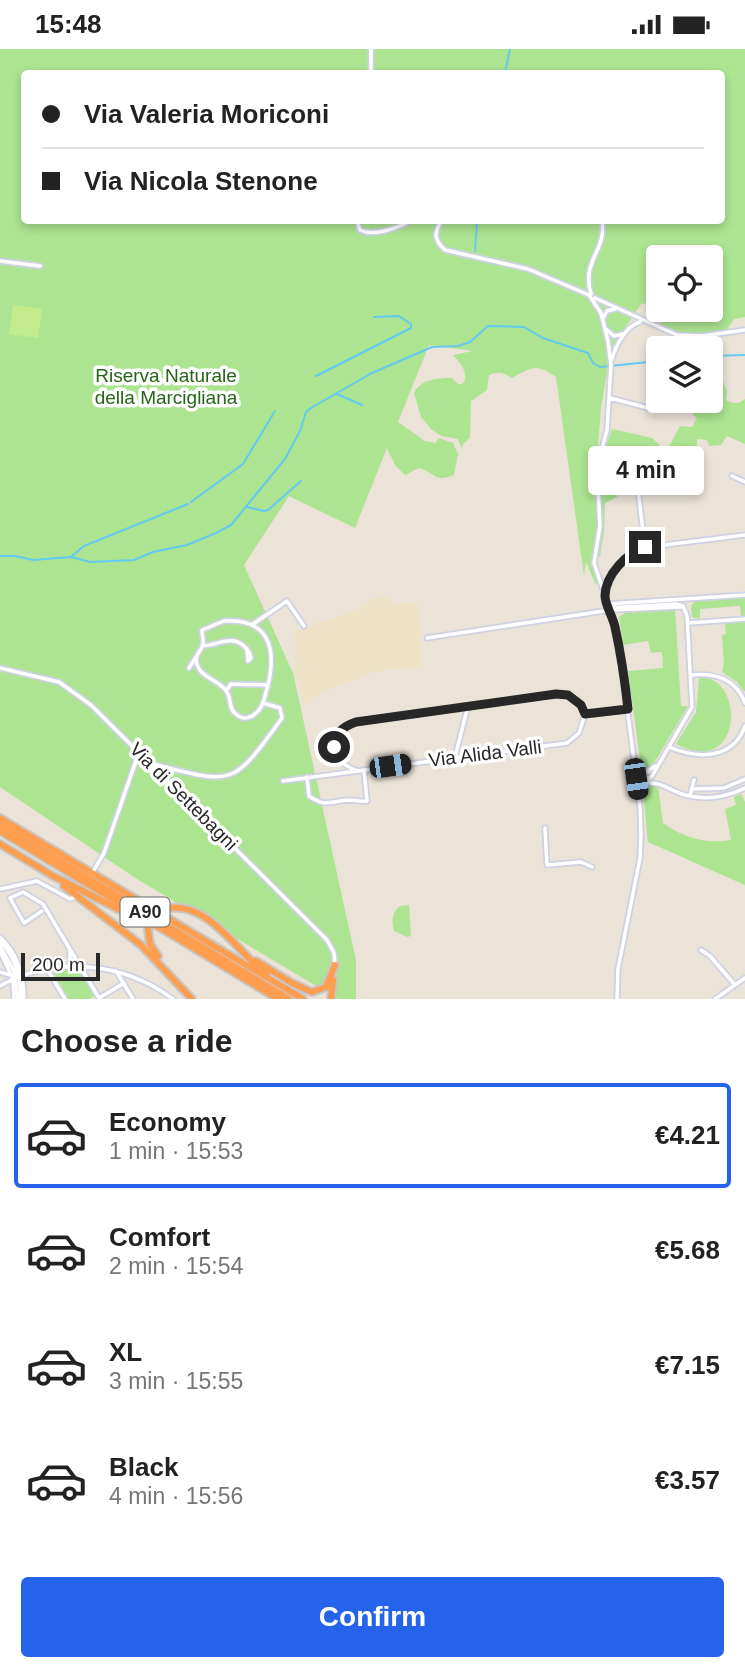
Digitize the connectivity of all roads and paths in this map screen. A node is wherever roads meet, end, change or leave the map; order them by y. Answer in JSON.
{"nodes":[{"id":1,"x":371,"y":49,"type":"edge"},
{"id":2,"x":371,"y":70,"type":"edge"},
{"id":3,"x":358,"y":224,"type":"edge"},
{"id":4,"x":400,"y":224,"type":"edge"},
{"id":5,"x":439,"y":224,"type":"edge"},
{"id":6,"x":603,"y":224,"type":"edge"},
{"id":7,"x":0,"y":261,"type":"edge"},
{"id":8,"x":40,"y":266,"type":"dead end"},
{"id":9,"x":590,"y":295,"type":"junction"},
{"id":10,"x":617,"y":309,"type":"junction"},
{"id":11,"x":625,"y":313,"type":"junction"},
{"id":12,"x":603,"y":319,"type":"junction"},
{"id":13,"x":646,"y":323,"type":"junction"},
{"id":14,"x":605,"y":328,"type":"junction"},
{"id":15,"x":628,"y":330,"type":"junction"},
{"id":16,"x":745,"y":330,"type":"edge"},
{"id":17,"x":611,"y":365,"type":"junction"},
{"id":18,"x":610,"y":398,"type":"junction"},
{"id":19,"x":646,"y":407,"type":"edge"},
{"id":20,"x":733,"y":476,"type":"dead end"},
{"id":21,"x":637,"y":482,"type":"dead end"},
{"id":22,"x":745,"y":482,"type":"edge"},
{"id":23,"x":745,"y":535,"type":"edge"},
{"id":24,"x":645,"y":547,"type":"junction"},
{"id":25,"x":605,"y":595,"type":"junction"},
{"id":26,"x":745,"y":595,"type":"edge"},
{"id":27,"x":696,"y":598,"type":"junction"},
{"id":28,"x":683,"y":599,"type":"junction"},
{"id":29,"x":676,"y":604,"type":"junction"},
{"id":30,"x":654,"y":606,"type":"junction"},
{"id":31,"x":609,"y":607,"type":"junction"},
{"id":32,"x":686,"y":607,"type":"junction"},
{"id":33,"x":623,"y":609,"type":"junction"},
{"id":34,"x":745,"y":619,"type":"edge"},
{"id":35,"x":688,"y":623,"type":"junction"},
{"id":36,"x":253,"y":624,"type":"junction"},
{"id":37,"x":304,"y":626,"type":"dead end"},
{"id":38,"x":615,"y":626,"type":"junction"},
{"id":39,"x":427,"y":638,"type":"dead end"},
{"id":40,"x":202,"y":646,"type":"junction"},
{"id":41,"x":249,"y":652,"type":"dead end"},
{"id":42,"x":197,"y":657,"type":"junction"},
{"id":43,"x":0,"y":668,"type":"edge"},
{"id":44,"x":189,"y":668,"type":"dead end"},
{"id":45,"x":691,"y":675,"type":"junction"},
{"id":46,"x":268,"y":685,"type":"junction"},
{"id":47,"x":226,"y":691,"type":"junction"},
{"id":48,"x":743,"y":694,"type":"edge"},
{"id":49,"x":263,"y":703,"type":"junction"},
{"id":50,"x":745,"y":703,"type":"edge"},
{"id":51,"x":468,"y":706,"type":"junction"},
{"id":52,"x":628,"y":709,"type":"junction"},
{"id":53,"x":585,"y":714,"type":"junction"},
{"id":54,"x":745,"y":726,"type":"edge"},
{"id":55,"x":743,"y":736,"type":"edge"},
{"id":56,"x":669,"y":747,"type":"junction"},
{"id":57,"x":633,"y":751,"type":"junction"},
{"id":58,"x":139,"y":752,"type":"junction"},
{"id":59,"x":455,"y":757,"type":"junction"},
{"id":60,"x":152,"y":764,"type":"junction"},
{"id":61,"x":166,"y":767,"type":"junction"},
{"id":62,"x":361,"y":770,"type":"junction"},
{"id":63,"x":161,"y":773,"type":"junction"},
{"id":64,"x":652,"y":773,"type":"junction"},
{"id":65,"x":307,"y":777,"type":"junction"},
{"id":66,"x":636,"y":779,"type":"junction"},
{"id":67,"x":745,"y":779,"type":"edge"},
{"id":68,"x":694,"y":780,"type":"dead end"},
{"id":69,"x":283,"y":781,"type":"dead end"},
{"id":70,"x":647,"y":783,"type":"junction"},
{"id":71,"x":659,"y":783,"type":"junction"},
{"id":72,"x":745,"y":788,"type":"edge"},
{"id":73,"x":693,"y":789,"type":"junction"},
{"id":74,"x":690,"y":796,"type":"junction"},
{"id":75,"x":640,"y":807,"type":"junction"},
{"id":76,"x":0,"y":817,"type":"edge"},
{"id":77,"x":0,"y":825,"type":"edge"},
{"id":78,"x":545,"y":828,"type":"dead end"},
{"id":79,"x":0,"y":831,"type":"edge"},
{"id":80,"x":0,"y":844,"type":"edge"},
{"id":81,"x":592,"y":867,"type":"dead end"},
{"id":82,"x":40,"y":868,"type":"junction"},
{"id":83,"x":94,"y":870,"type":"dead end"},
{"id":84,"x":0,"y":890,"type":"edge"},
{"id":85,"x":76,"y":897,"type":"dead end"},
{"id":86,"x":160,"y":910,"type":"dead end"},
{"id":87,"x":42,"y":911,"type":"dead end"},
{"id":88,"x":121,"y":929,"type":"junction"},
{"id":89,"x":148,"y":929,"type":"dead end"},
{"id":90,"x":1,"y":942,"type":"edge"},
{"id":91,"x":232,"y":942,"type":"junction"},
{"id":92,"x":69,"y":949,"type":"junction"},
{"id":93,"x":701,"y":950,"type":"dead end"},
{"id":94,"x":0,"y":951,"type":"edge"},
{"id":95,"x":211,"y":958,"type":"junction"},
{"id":96,"x":335,"y":965,"type":"junction"},
{"id":97,"x":70,"y":966,"type":"junction"},
{"id":98,"x":80,"y":966,"type":"junction"},
{"id":99,"x":86,"y":966,"type":"junction"},
{"id":100,"x":47,"y":969,"type":"junction"},
{"id":101,"x":116,"y":971,"type":"junction"},
{"id":102,"x":0,"y":972,"type":"edge"},
{"id":103,"x":127,"y":974,"type":"junction"},
{"id":104,"x":86,"y":976,"type":"junction"},
{"id":105,"x":16,"y":977,"type":"junction"},
{"id":106,"x":745,"y":978,"type":"edge"},
{"id":107,"x":124,"y":983,"type":"junction"},
{"id":108,"x":735,"y":985,"type":"junction"},
{"id":109,"x":0,"y":986,"type":"edge"},
{"id":110,"x":181,"y":986,"type":"junction"},
{"id":111,"x":292,"y":996,"type":"edge"},
{"id":112,"x":19,"y":999,"type":"edge"},
{"id":113,"x":65,"y":999,"type":"edge"},
{"id":114,"x":98,"y":999,"type":"edge"},
{"id":115,"x":133,"y":999,"type":"edge"},
{"id":116,"x":173,"y":999,"type":"edge"},
{"id":117,"x":190,"y":999,"type":"edge"},
{"id":118,"x":278,"y":999,"type":"edge"},
{"id":119,"x":303,"y":999,"type":"edge"},
{"id":120,"x":331,"y":999,"type":"edge"},
{"id":121,"x":617,"y":999,"type":"edge"},
{"id":122,"x":715,"y":999,"type":"edge"}],
"edges":[{"from":1,"to":2,"type":"street"},
{"from":3,"to":4,"type":"street"},
{"from":5,"to":9,"type":"street"},
{"from":6,"to":9,"type":"street"},
{"from":7,"to":8,"type":"street"},
{"from":9,"to":10,"type":"street"},
{"from":9,"to":12,"type":"street"},
{"from":10,"to":11,"type":"street"},
{"from":10,"to":12,"type":"street"},
{"from":11,"to":13,"type":"street"},
{"from":11,"to":15,"type":"street"},
{"from":12,"to":14,"type":"street"},
{"from":13,"to":15,"type":"street"},
{"from":13,"to":16,"type":"street"},
{"from":14,"to":15,"type":"street"},
{"from":14,"to":17,"type":"street"},
{"from":15,"to":17,"type":"street"},
{"from":17,"to":18,"type":"street"},
{"from":18,"to":19,"type":"street"},
{"from":18,"to":25,"type":"street"},
{"from":20,"to":22,"type":"street"},
{"from":21,"to":24,"type":"street"},
{"from":23,"to":24,"type":"street"},
{"from":24,"to":25,"type":"street"},
{"from":25,"to":31,"type":"street"},
{"from":26,"to":27,"type":"street"},
{"from":27,"to":28,"type":"street"},
{"from":27,"to":32,"type":"street"},
{"from":28,"to":29,"type":"street"},
{"from":28,"to":31,"type":"street"},
{"from":28,"to":32,"type":"street"},
{"from":29,"to":30,"type":"street"},
{"from":29,"to":32,"type":"street"},
{"from":30,"to":31,"type":"street"},
{"from":30,"to":32,"type":"street"},
{"from":30,"to":33,"type":"street"},
{"from":31,"to":33,"type":"street"},
{"from":31,"to":38,"type":"street"},
{"from":31,"to":39,"type":"street"},
{"from":32,"to":35,"type":"street"},
{"from":33,"to":38,"type":"street"},
{"from":34,"to":35,"type":"street"},
{"from":35,"to":45,"type":"street"},
{"from":36,"to":37,"type":"street"},
{"from":36,"to":40,"type":"street"},
{"from":36,"to":46,"type":"street"},
{"from":38,"to":52,"type":"street"},
{"from":40,"to":41,"type":"street"},
{"from":40,"to":42,"type":"street"},
{"from":42,"to":44,"type":"street"},
{"from":42,"to":47,"type":"street"},
{"from":43,"to":58,"type":"street","name":"Via di Settebagni"},
{"from":45,"to":48,"type":"street"},
{"from":45,"to":56,"type":"street"},
{"from":46,"to":47,"type":"street"},
{"from":46,"to":49,"type":"street"},
{"from":47,"to":49,"type":"street"},
{"from":48,"to":50,"type":"street"},
{"from":49,"to":61,"type":"street"},
{"from":51,"to":53,"type":"street"},
{"from":51,"to":59,"type":"street"},
{"from":51,"to":62,"type":"street"},
{"from":52,"to":53,"type":"street"},
{"from":52,"to":57,"type":"street"},
{"from":53,"to":59,"type":"street","name":"Via Alida Valli"},
{"from":54,"to":55,"type":"street"},
{"from":55,"to":56,"type":"street"},
{"from":56,"to":64,"type":"street"},
{"from":57,"to":64,"type":"street"},
{"from":57,"to":66,"type":"street"},
{"from":58,"to":60,"type":"street","name":"Via di Settebagni"},
{"from":58,"to":83,"type":"street"},
{"from":59,"to":62,"type":"street","name":"Via Alida Valli"},
{"from":60,"to":61,"type":"street"},
{"from":60,"to":63,"type":"street","name":"Via di Settebagni"},
{"from":61,"to":63,"type":"street"},
{"from":62,"to":65,"type":"street","name":"Via Alida Valli"},
{"from":62,"to":65,"type":"street"},
{"from":63,"to":96,"type":"street","name":"Via di Settebagni"},
{"from":64,"to":66,"type":"street"},
{"from":64,"to":70,"type":"street"},
{"from":64,"to":71,"type":"street"},
{"from":65,"to":69,"type":"street","name":"Via Alida Valli"},
{"from":66,"to":75,"type":"street"},
{"from":67,"to":73,"type":"street"},
{"from":68,"to":73,"type":"street"},
{"from":70,"to":71,"type":"street"},
{"from":70,"to":75,"type":"street"},
{"from":71,"to":74,"type":"street"},
{"from":72,"to":74,"type":"street"},
{"from":73,"to":74,"type":"street"},
{"from":75,"to":121,"type":"street"},
{"from":76,"to":111,"type":"highway"},
{"from":77,"to":111,"type":"highway","number":"A90"},
{"from":78,"to":81,"type":"street"},
{"from":79,"to":95,"type":"highway","number":"A90"},
{"from":80,"to":82,"type":"highway"},
{"from":82,"to":88,"type":"highway"},
{"from":82,"to":95,"type":"highway"},
{"from":84,"to":85,"type":"street"},
{"from":86,"to":91,"type":"highway"},
{"from":87,"to":92,"type":"street"},
{"from":88,"to":110,"type":"highway"},
{"from":88,"to":117,"type":"highway"},
{"from":89,"to":110,"type":"highway"},
{"from":90,"to":105,"type":"street"},
{"from":91,"to":96,"type":"highway"},
{"from":91,"to":111,"type":"highway"},
{"from":92,"to":97,"type":"street"},
{"from":92,"to":98,"type":"street"},
{"from":93,"to":108,"type":"street"},
{"from":94,"to":105,"type":"street"},
{"from":95,"to":118,"type":"highway","number":"A90"},
{"from":96,"to":120,"type":"highway"},
{"from":97,"to":98,"type":"street"},
{"from":97,"to":100,"type":"street"},
{"from":98,"to":99,"type":"street"},
{"from":98,"to":104,"type":"street"},
{"from":99,"to":101,"type":"street"},
{"from":99,"to":104,"type":"street"},
{"from":100,"to":105,"type":"street"},
{"from":100,"to":113,"type":"street"},
{"from":101,"to":103,"type":"street"},
{"from":101,"to":107,"type":"street"},
{"from":102,"to":105,"type":"street"},
{"from":103,"to":107,"type":"street"},
{"from":103,"to":116,"type":"street"},
{"from":104,"to":114,"type":"street"},
{"from":105,"to":109,"type":"street"},
{"from":105,"to":112,"type":"street"},
{"from":106,"to":108,"type":"street"},
{"from":107,"to":114,"type":"street"},
{"from":107,"to":115,"type":"street"},
{"from":108,"to":122,"type":"street"},
{"from":110,"to":117,"type":"highway"},
{"from":111,"to":119,"type":"highway"}]}
